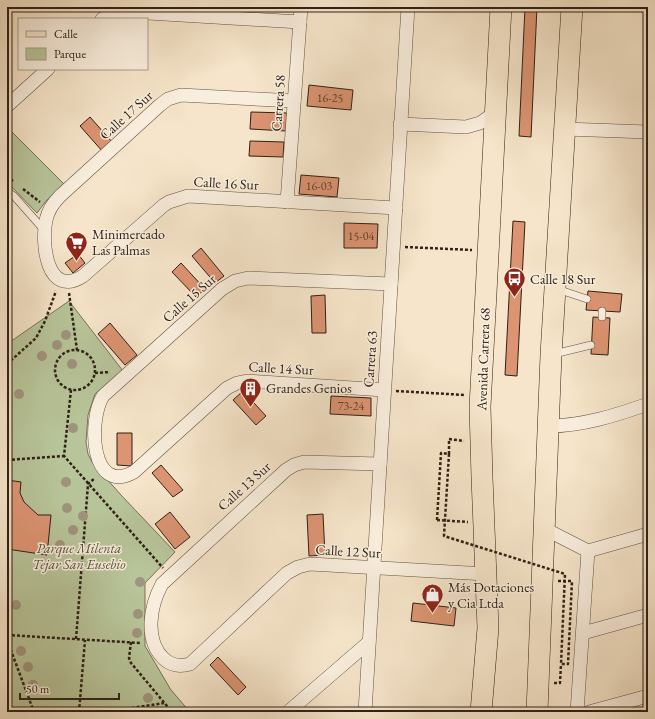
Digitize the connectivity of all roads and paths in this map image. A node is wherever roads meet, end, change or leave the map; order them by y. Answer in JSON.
{"nodes":[{"id":1,"x":302,"y":7,"type":"edge"},
{"id":2,"x":408,"y":7,"type":"edge"},
{"id":3,"x":501,"y":7,"type":"edge"},
{"id":4,"x":572,"y":7,"type":"edge"},
{"id":5,"x":104,"y":18,"type":"edge"},
{"id":6,"x":300,"y":22,"type":"junction"},
{"id":7,"x":47,"y":70,"type":"edge"},
{"id":8,"x":294,"y":101,"type":"junction"},
{"id":9,"x":7,"y":106,"type":"edge"},
{"id":10,"x":496,"y":112,"type":"junction"},
{"id":11,"x":400,"y":124,"type":"junction"},
{"id":12,"x":565,"y":129,"type":"junction"},
{"id":13,"x":648,"y":132,"type":"edge"},
{"id":14,"x":7,"y":177,"type":"edge"},
{"id":15,"x":13,"y":182,"type":"dead end"},
{"id":16,"x":19,"y":186,"type":"dead end"},
{"id":17,"x":7,"y":191,"type":"edge"},
{"id":18,"x":287,"y":202,"type":"junction"},
{"id":19,"x":396,"y":208,"type":"junction"},
{"id":20,"x":50,"y":210,"type":"junction"},
{"id":21,"x":44,"y":230,"type":"junction"},
{"id":22,"x":393,"y":247,"type":"junction"},
{"id":23,"x":488,"y":251,"type":"junction"},
{"id":24,"x":63,"y":281,"type":"junction"},
{"id":25,"x":391,"y":284,"type":"junction"},
{"id":26,"x":555,"y":289,"type":"junction"},
{"id":27,"x":587,"y":299,"type":"dead end"},
{"id":28,"x":591,"y":345,"type":"dead end"},
{"id":29,"x":77,"y":350,"type":"junction"},
{"id":30,"x":551,"y":355,"type":"junction"},
{"id":31,"x":7,"y":364,"type":"edge"},
{"id":32,"x":71,"y":390,"type":"junction"},
{"id":33,"x":384,"y":390,"type":"junction"},
{"id":34,"x":481,"y":396,"type":"junction"},
{"id":35,"x":648,"y":404,"type":"edge"},
{"id":36,"x":549,"y":426,"type":"junction"},
{"id":37,"x":449,"y":439,"type":"dead end"},
{"id":38,"x":449,"y":454,"type":"junction"},
{"id":39,"x":64,"y":456,"type":"junction"},
{"id":40,"x":7,"y":460,"type":"edge"},
{"id":41,"x":380,"y":464,"type":"junction"},
{"id":42,"x":114,"y":476,"type":"joint"},
{"id":43,"x":88,"y":484,"type":"junction"},
{"id":44,"x":469,"y":522,"type":"dead end"},
{"id":45,"x":545,"y":529,"type":"junction"},
{"id":46,"x":648,"y":534,"type":"edge"},
{"id":47,"x":588,"y":552,"type":"junction"},
{"id":48,"x":374,"y":569,"type":"junction"},
{"id":49,"x":486,"y":574,"type":"junction"},
{"id":50,"x":170,"y":576,"type":"junction"},
{"id":51,"x":558,"y":581,"type":"dead end"},
{"id":52,"x":648,"y":615,"type":"edge"},
{"id":53,"x":583,"y":633,"type":"junction"},
{"id":54,"x":7,"y":635,"type":"edge"},
{"id":55,"x":76,"y":639,"type":"junction"},
{"id":56,"x":7,"y":640,"type":"edge"},
{"id":57,"x":85,"y":640,"type":"junction"},
{"id":58,"x":130,"y":642,"type":"junction"},
{"id":59,"x":369,"y":642,"type":"junction"},
{"id":60,"x":154,"y":643,"type":"junction"},
{"id":61,"x":561,"y":664,"type":"junction"},
{"id":62,"x":554,"y":683,"type":"dead end"},
{"id":63,"x":648,"y":696,"type":"edge"},
{"id":64,"x":165,"y":703,"type":"junction"},
{"id":65,"x":34,"y":712,"type":"edge"},
{"id":66,"x":79,"y":712,"type":"edge"},
{"id":67,"x":107,"y":712,"type":"edge"},
{"id":68,"x":172,"y":712,"type":"edge"},
{"id":69,"x":288,"y":712,"type":"edge"},
{"id":70,"x":365,"y":712,"type":"edge"},
{"id":71,"x":482,"y":712,"type":"edge"},
{"id":72,"x":538,"y":712,"type":"edge"},
{"id":73,"x":577,"y":712,"type":"edge"},
{"id":74,"x":588,"y":712,"type":"edge"}],
"edges":[{"from":1,"to":6,"type":"street","name":"Carrera 58"},
{"from":2,"to":11,"type":"street","name":"Carrera 63"},
{"from":3,"to":10,"type":"main road","name":"Avenida Carrera 68"},
{"from":4,"to":12,"type":"main road"},
{"from":5,"to":6,"type":"street"},
{"from":6,"to":8,"type":"street","name":"Carrera 58"},
{"from":7,"to":9,"type":"street"},
{"from":8,"to":18,"type":"street","name":"Carrera 58"},
{"from":8,"to":20,"type":"street","name":"Calle 17 Sur"},
{"from":10,"to":11,"type":"street"},
{"from":10,"to":23,"type":"main road","name":"Avenida Carrera 68"},
{"from":11,"to":19,"type":"street","name":"Carrera 63"},
{"from":12,"to":13,"type":"street"},
{"from":12,"to":26,"type":"main road"},
{"from":14,"to":15,"type":"path"},
{"from":16,"to":20,"type":"path"},
{"from":17,"to":21,"type":"lane"},
{"from":18,"to":19,"type":"street","name":"Calle 16 Sur"},
{"from":18,"to":24,"type":"street","name":"Calle 16 Sur"},
{"from":19,"to":22,"type":"street","name":"Carrera 63"},
{"from":20,"to":21,"type":"street"},
{"from":21,"to":24,"type":"street"},
{"from":22,"to":23,"type":"path"},
{"from":22,"to":25,"type":"street","name":"Carrera 63"},
{"from":23,"to":34,"type":"main road","name":"Avenida Carrera 68"},
{"from":24,"to":29,"type":"path"},
{"from":24,"to":31,"type":"path"},
{"from":25,"to":33,"type":"street","name":"Carrera 63"},
{"from":25,"to":42,"type":"street","name":"Calle 15 Sur"},
{"from":26,"to":27,"type":"lane"},
{"from":26,"to":30,"type":"main road"},
{"from":28,"to":30,"type":"lane"},
{"from":29,"to":32,"type":"path"},
{"from":29,"to":32,"type":"path"},
{"from":30,"to":36,"type":"main road"},
{"from":32,"to":39,"type":"path"},
{"from":33,"to":34,"type":"path"},
{"from":33,"to":41,"type":"street","name":"Carrera 63"},
{"from":33,"to":42,"type":"street","name":"Calle 14 Sur"},
{"from":34,"to":49,"type":"main road","name":"Avenida Carrera 68"},
{"from":35,"to":36,"type":"street"},
{"from":36,"to":45,"type":"main road"},
{"from":37,"to":38,"type":"path"},
{"from":38,"to":44,"type":"path","bridge":true},
{"from":38,"to":61,"type":"path","bridge":true},
{"from":39,"to":40,"type":"path"},
{"from":39,"to":43,"type":"path"},
{"from":41,"to":48,"type":"street","name":"Carrera 63"},
{"from":41,"to":50,"type":"street","name":"Calle 13 Sur"},
{"from":43,"to":50,"type":"path"},
{"from":43,"to":55,"type":"path"},
{"from":45,"to":47,"type":"street"},
{"from":45,"to":72,"type":"main road"},
{"from":46,"to":47,"type":"street"},
{"from":47,"to":53,"type":"street"},
{"from":48,"to":49,"type":"street","name":"Calle 12 Sur"},
{"from":48,"to":59,"type":"street","name":"Carrera 63"},
{"from":48,"to":60,"type":"street","name":"Calle 12 Sur"},
{"from":49,"to":71,"type":"main road","name":"Avenida Carrera 68"},
{"from":50,"to":60,"type":"street","name":"Calle 13 Sur"},
{"from":51,"to":61,"type":"path","bridge":true},
{"from":52,"to":53,"type":"street"},
{"from":53,"to":73,"type":"street"},
{"from":54,"to":55,"type":"path"},
{"from":55,"to":57,"type":"path"},
{"from":56,"to":65,"type":"path"},
{"from":57,"to":58,"type":"path"},
{"from":57,"to":66,"type":"path"},
{"from":58,"to":60,"type":"path"},
{"from":58,"to":64,"type":"path"},
{"from":59,"to":69,"type":"street"},
{"from":59,"to":70,"type":"street","name":"Carrera 63"},
{"from":61,"to":62,"type":"path"},
{"from":63,"to":74,"type":"street"},
{"from":64,"to":67,"type":"path"},
{"from":64,"to":68,"type":"path"}]}
